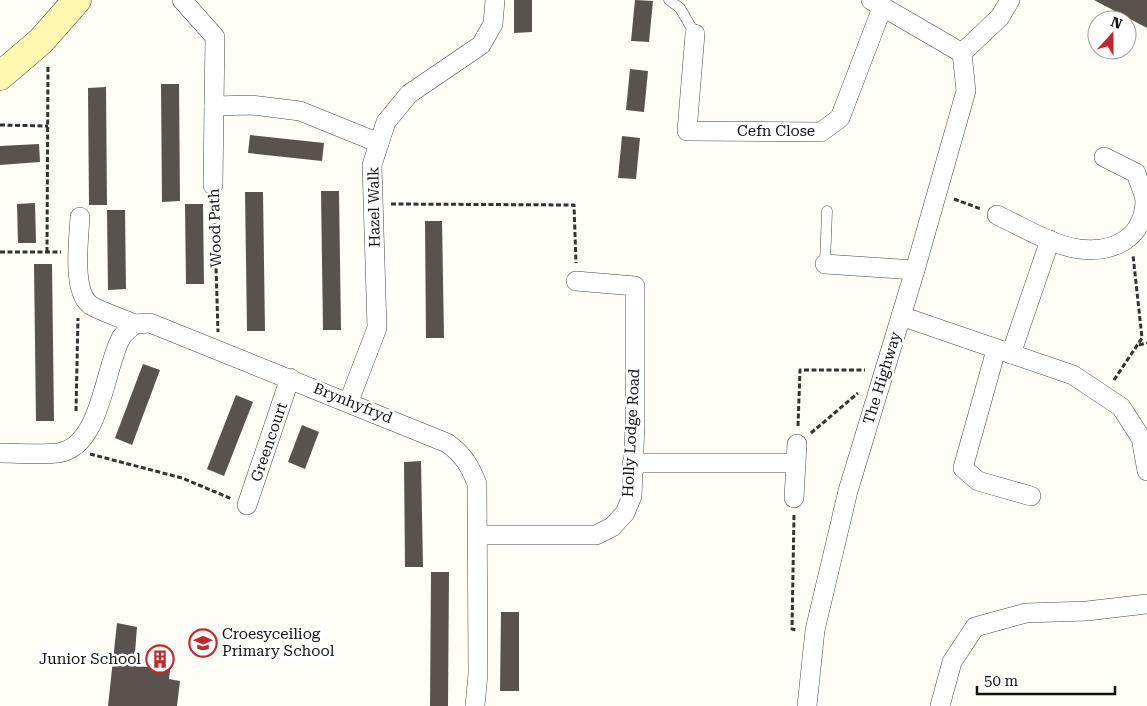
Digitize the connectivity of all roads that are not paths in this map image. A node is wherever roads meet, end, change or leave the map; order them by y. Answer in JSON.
{"nodes":[{"id":1,"x":77,"y":0,"type":"edge"},
{"id":2,"x":182,"y":0,"type":"edge"},
{"id":3,"x":495,"y":0,"type":"edge"},
{"id":4,"x":669,"y":0,"type":"edge"},
{"id":5,"x":1010,"y":0,"type":"edge"},
{"id":6,"x":876,"y":4,"type":"edge"},
{"id":7,"x":695,"y":34,"type":"joint"},
{"id":8,"x":962,"y":53,"type":"junction"},
{"id":9,"x":0,"y":76,"type":"edge"},
{"id":10,"x":214,"y":106,"type":"junction"},
{"id":11,"x":378,"y":143,"type":"junction"},
{"id":12,"x":1104,"y":157,"type":"dead end"},
{"id":13,"x":213,"y":185,"type":"road end"},
{"id":14,"x":826,"y":211,"type":"dead end"},
{"id":15,"x":997,"y":215,"type":"road end"},
{"id":16,"x":80,"y":217,"type":"dead end"},
{"id":17,"x":1050,"y":240,"type":"junction"},
{"id":18,"x":825,"y":264,"type":"joint"},
{"id":19,"x":915,"y":270,"type":"junction"},
{"id":20,"x":576,"y":281,"type":"road end"},
{"id":21,"x":901,"y":316,"type":"junction"},
{"id":22,"x":135,"y":324,"type":"junction"},
{"id":23,"x":1003,"y":352,"type":"junction"},
{"id":24,"x":290,"y":378,"type":"junction"},
{"id":25,"x":349,"y":401,"type":"junction"},
{"id":26,"x":1144,"y":438,"type":"edge"},
{"id":27,"x":797,"y":444,"type":"road end"},
{"id":28,"x":0,"y":453,"type":"edge"},
{"id":29,"x":632,"y":463,"type":"junction"},
{"id":30,"x":796,"y":463,"type":"junction"},
{"id":31,"x":1147,"y":471,"type":"edge"},
{"id":32,"x":1031,"y":496,"type":"dead end"},
{"id":33,"x":794,"y":498,"type":"road end"},
{"id":34,"x":247,"y":505,"type":"road end"},
{"id":35,"x":478,"y":535,"type":"junction"},
{"id":36,"x":1147,"y":604,"type":"edge"},
{"id":37,"x":475,"y":706,"type":"edge"},
{"id":38,"x":807,"y":706,"type":"edge"},
{"id":39,"x":940,"y":706,"type":"edge"}],
"edges":[{"from":1,"to":9,"type":"street"},
{"from":2,"to":10,"type":"street","name":"Wood Path"},
{"from":3,"to":11,"type":"street","name":"Hazel Walk"},
{"from":4,"to":7,"type":"lane"},
{"from":5,"to":8,"type":"street"},
{"from":6,"to":7,"type":"street","name":"Cefn Close"},
{"from":6,"to":8,"type":"street"},
{"from":8,"to":19,"type":"street","name":"The Highway"},
{"from":10,"to":11,"type":"street"},
{"from":10,"to":13,"type":"street","name":"Wood Path"},
{"from":11,"to":25,"type":"street","name":"Hazel Walk"},
{"from":12,"to":17,"type":"street"},
{"from":14,"to":18,"type":"lane"},
{"from":15,"to":17,"type":"street"},
{"from":16,"to":22,"type":"street","name":"Brynhyfryd"},
{"from":17,"to":23,"type":"street"},
{"from":18,"to":19,"type":"street"},
{"from":19,"to":21,"type":"street","name":"The Highway"},
{"from":20,"to":29,"type":"street","name":"Holly Lodge Road"},
{"from":21,"to":23,"type":"street"},
{"from":21,"to":38,"type":"street","name":"The Highway"},
{"from":22,"to":24,"type":"street","name":"Brynhyfryd"},
{"from":22,"to":28,"type":"street"},
{"from":23,"to":26,"type":"street"},
{"from":23,"to":32,"type":"street"},
{"from":24,"to":25,"type":"street","name":"Brynhyfryd"},
{"from":24,"to":34,"type":"street","name":"Greencourt"},
{"from":25,"to":35,"type":"street","name":"Brynhyfryd"},
{"from":26,"to":31,"type":"street"},
{"from":27,"to":30,"type":"street"},
{"from":29,"to":30,"type":"street"},
{"from":29,"to":35,"type":"street","name":"Holly Lodge Road"},
{"from":30,"to":33,"type":"street"},
{"from":35,"to":37,"type":"street","name":"Brynhyfryd"},
{"from":36,"to":39,"type":"street"}]}
